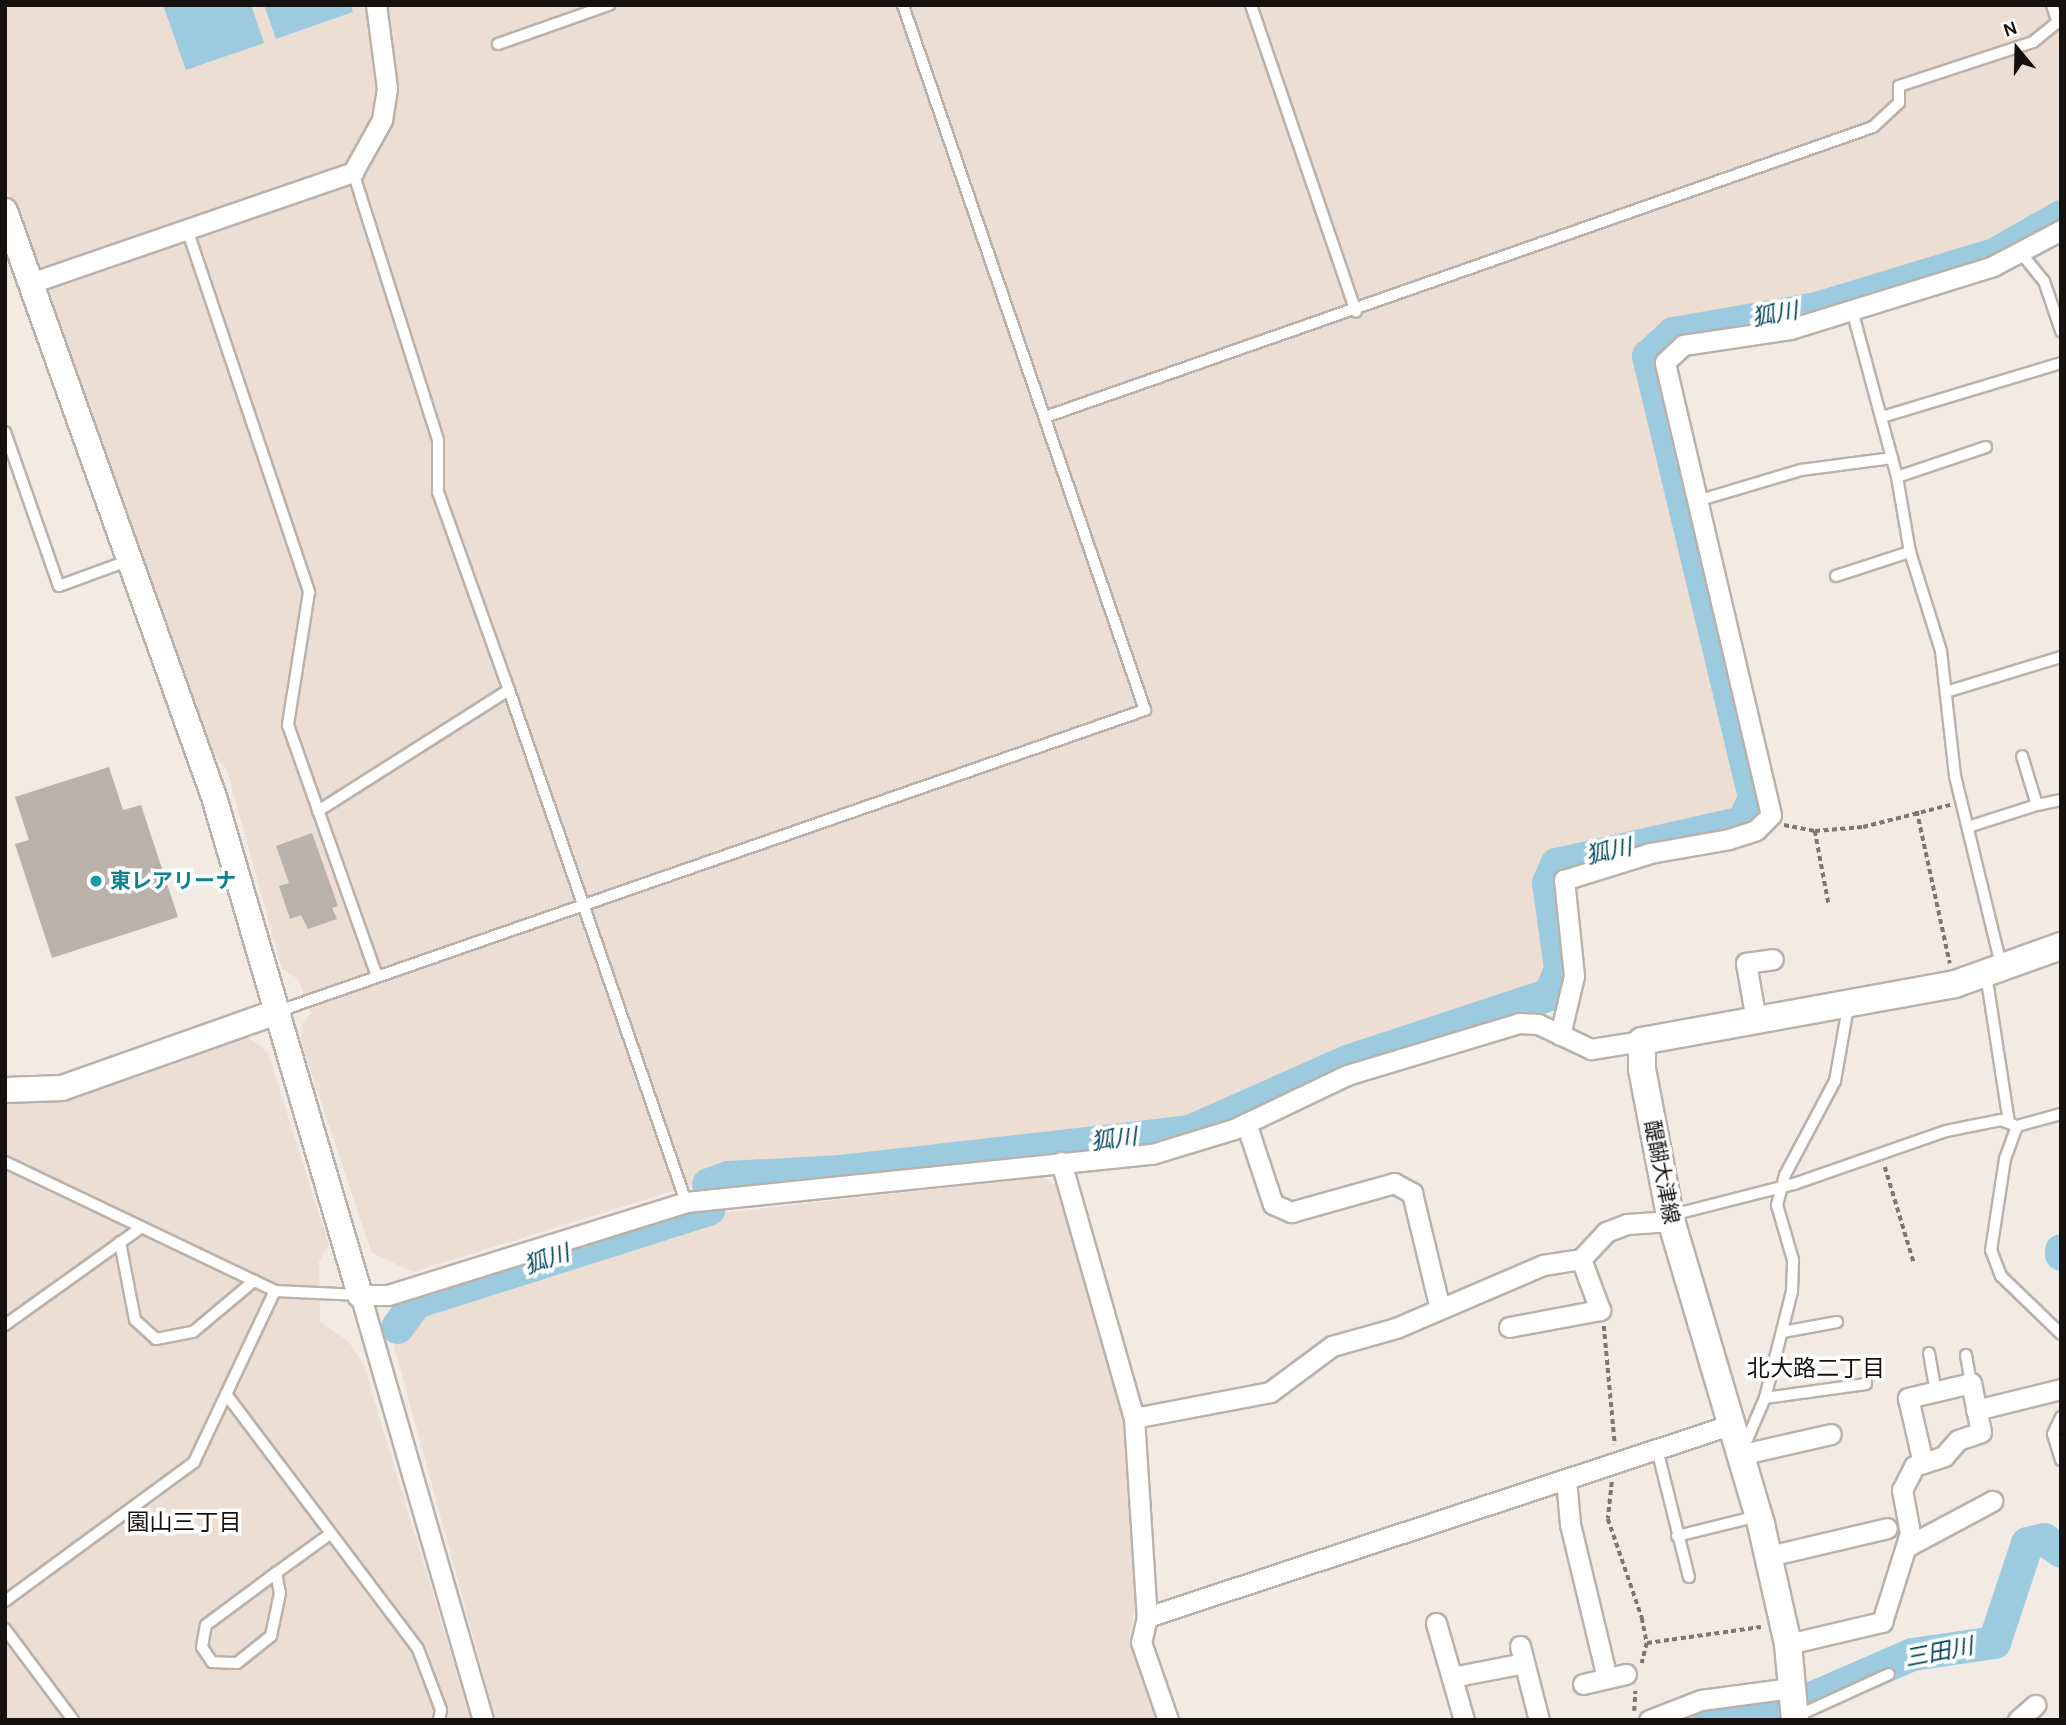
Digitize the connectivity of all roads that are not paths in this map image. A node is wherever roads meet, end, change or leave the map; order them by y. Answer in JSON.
{"nodes":[{"id":1,"x":376,"y":5,"type":"edge"},
{"id":2,"x":609,"y":5,"type":"edge"},
{"id":3,"x":903,"y":5,"type":"edge"},
{"id":4,"x":1251,"y":5,"type":"edge"},
{"id":5,"x":2052,"y":5,"type":"edge"},
{"id":6,"x":2059,"y":21,"type":"edge"},
{"id":7,"x":498,"y":44,"type":"dead end"},
{"id":8,"x":353,"y":172,"type":"junction"},
{"id":9,"x":5,"y":211,"type":"edge"},
{"id":10,"x":187,"y":229,"type":"junction"},
{"id":11,"x":2061,"y":230,"type":"edge"},
{"id":12,"x":2021,"y":253,"type":"junction"},
{"id":13,"x":31,"y":283,"type":"junction"},
{"id":14,"x":1852,"y":310,"type":"junction"},
{"id":15,"x":1356,"y":312,"type":"junction"},
{"id":16,"x":2061,"y":331,"type":"edge"},
{"id":17,"x":2061,"y":363,"type":"edge"},
{"id":18,"x":1048,"y":416,"type":"junction"},
{"id":19,"x":1882,"y":417,"type":"junction"},
{"id":20,"x":5,"y":432,"type":"edge"},
{"id":21,"x":1986,"y":447,"type":"dead end"},
{"id":22,"x":1892,"y":458,"type":"junction"},
{"id":23,"x":1897,"y":477,"type":"junction"},
{"id":24,"x":1697,"y":501,"type":"junction"},
{"id":25,"x":1910,"y":552,"type":"junction"},
{"id":26,"x":132,"y":559,"type":"junction"},
{"id":27,"x":1836,"y":576,"type":"dead end"},
{"id":28,"x":2061,"y":657,"type":"edge"},
{"id":29,"x":509,"y":690,"type":"junction"},
{"id":30,"x":1948,"y":691,"type":"junction"},
{"id":31,"x":2022,"y":756,"type":"dead end"},
{"id":32,"x":2061,"y":800,"type":"edge"},
{"id":33,"x":2037,"y":805,"type":"junction"},
{"id":34,"x":317,"y":811,"type":"junction"},
{"id":35,"x":1971,"y":826,"type":"junction"},
{"id":36,"x":582,"y":906,"type":"junction"},
{"id":37,"x":2061,"y":946,"type":"edge"},
{"id":38,"x":1773,"y":959,"type":"dead end"},
{"id":39,"x":1993,"y":969,"type":"junction"},
{"id":40,"x":377,"y":976,"type":"junction"},
{"id":41,"x":1848,"y":1005,"type":"junction"},
{"id":42,"x":279,"y":1011,"type":"junction"},
{"id":43,"x":1756,"y":1020,"type":"junction"},
{"id":44,"x":1560,"y":1035,"type":"junction"},
{"id":45,"x":1642,"y":1041,"type":"junction"},
{"id":46,"x":5,"y":1090,"type":"edge"},
{"id":47,"x":2061,"y":1114,"type":"edge"},
{"id":48,"x":1245,"y":1123,"type":"junction"},
{"id":49,"x":2013,"y":1124,"type":"junction"},
{"id":50,"x":1061,"y":1161,"type":"junction"},
{"id":51,"x":5,"y":1162,"type":"edge"},
{"id":52,"x":1783,"y":1185,"type":"junction"},
{"id":53,"x":686,"y":1202,"type":"junction"},
{"id":54,"x":1671,"y":1218,"type":"junction"},
{"id":55,"x":142,"y":1227,"type":"junction"},
{"id":56,"x":120,"y":1242,"type":"junction"},
{"id":57,"x":1581,"y":1259,"type":"junction"},
{"id":58,"x":254,"y":1281,"type":"junction"},
{"id":59,"x":275,"y":1291,"type":"junction"},
{"id":60,"x":360,"y":1295,"type":"junction"},
{"id":61,"x":1440,"y":1309,"type":"junction"},
{"id":62,"x":1837,"y":1322,"type":"dead end"},
{"id":63,"x":5,"y":1325,"type":"edge"},
{"id":64,"x":1508,"y":1327,"type":"dead end"},
{"id":65,"x":1783,"y":1332,"type":"junction"},
{"id":66,"x":2061,"y":1334,"type":"edge"},
{"id":67,"x":1929,"y":1353,"type":"dead end"},
{"id":68,"x":1966,"y":1355,"type":"dead end"},
{"id":69,"x":1971,"y":1383,"type":"junction"},
{"id":70,"x":1866,"y":1384,"type":"dead end"},
{"id":71,"x":2061,"y":1389,"type":"edge"},
{"id":72,"x":1936,"y":1391,"type":"junction"},
{"id":73,"x":226,"y":1394,"type":"junction"},
{"id":74,"x":1765,"y":1398,"type":"junction"},
{"id":75,"x":1976,"y":1410,"type":"junction"},
{"id":76,"x":2061,"y":1417,"type":"edge"},
{"id":77,"x":1134,"y":1418,"type":"junction"},
{"id":78,"x":1730,"y":1425,"type":"junction"},
{"id":79,"x":1830,"y":1434,"type":"dead end"},
{"id":80,"x":1657,"y":1449,"type":"junction"},
{"id":81,"x":1739,"y":1455,"type":"junction"},
{"id":82,"x":2061,"y":1460,"type":"edge"},
{"id":83,"x":1923,"y":1463,"type":"junction"},
{"id":84,"x":1566,"y":1479,"type":"junction"},
{"id":85,"x":1993,"y":1501,"type":"dead end"},
{"id":86,"x":1759,"y":1516,"type":"junction"},
{"id":87,"x":1888,"y":1528,"type":"dead end"},
{"id":88,"x":330,"y":1534,"type":"junction"},
{"id":89,"x":1677,"y":1536,"type":"junction"},
{"id":90,"x":1906,"y":1547,"type":"junction"},
{"id":91,"x":1769,"y":1556,"type":"junction"},
{"id":92,"x":276,"y":1573,"type":"junction"},
{"id":93,"x":1689,"y":1577,"type":"dead end"},
{"id":94,"x":5,"y":1601,"type":"edge"},
{"id":95,"x":1147,"y":1616,"type":"junction"},
{"id":96,"x":1436,"y":1623,"type":"dead end"},
{"id":97,"x":5,"y":1629,"type":"edge"},
{"id":98,"x":1788,"y":1644,"type":"junction"},
{"id":99,"x":1889,"y":1674,"type":"dead end"},
{"id":100,"x":1452,"y":1677,"type":"junction"},
{"id":101,"x":1583,"y":1684,"type":"dead end"},
{"id":102,"x":2035,"y":1705,"type":"dead end"},
{"id":103,"x":1793,"y":1706,"type":"edge"},
{"id":104,"x":73,"y":1720,"type":"edge"},
{"id":105,"x":439,"y":1720,"type":"edge"},
{"id":106,"x":483,"y":1720,"type":"edge"},
{"id":107,"x":1168,"y":1720,"type":"edge"},
{"id":108,"x":1464,"y":1720,"type":"edge"},
{"id":109,"x":1539,"y":1720,"type":"edge"},
{"id":110,"x":1649,"y":1720,"type":"edge"},
{"id":111,"x":2018,"y":1720,"type":"edge"}],
"edges":[{"from":1,"to":8,"type":"street"},
{"from":2,"to":7,"type":"lane"},
{"from":3,"to":18,"type":"lane"},
{"from":4,"to":15,"type":"lane"},
{"from":5,"to":6,"type":"lane"},
{"from":6,"to":15,"type":"lane"},
{"from":8,"to":10,"type":"street"},
{"from":8,"to":29,"type":"lane"},
{"from":9,"to":13,"type":"street"},
{"from":10,"to":13,"type":"street"},
{"from":10,"to":34,"type":"lane"},
{"from":11,"to":12,"type":"street"},
{"from":12,"to":14,"type":"street"},
{"from":12,"to":16,"type":"lane"},
{"from":13,"to":26,"type":"street"},
{"from":14,"to":19,"type":"lane"},
{"from":14,"to":24,"type":"street"},
{"from":15,"to":18,"type":"lane"},
{"from":17,"to":19,"type":"lane"},
{"from":18,"to":36,"type":"lane"},
{"from":19,"to":22,"type":"lane"},
{"from":20,"to":26,"type":"lane"},
{"from":21,"to":23,"type":"lane"},
{"from":22,"to":23,"type":"lane"},
{"from":22,"to":24,"type":"lane"},
{"from":23,"to":25,"type":"lane"},
{"from":24,"to":44,"type":"street"},
{"from":25,"to":27,"type":"lane"},
{"from":25,"to":30,"type":"lane"},
{"from":26,"to":42,"type":"street"},
{"from":28,"to":30,"type":"lane"},
{"from":29,"to":34,"type":"lane"},
{"from":29,"to":36,"type":"lane"},
{"from":30,"to":35,"type":"lane"},
{"from":31,"to":33,"type":"lane"},
{"from":32,"to":33,"type":"lane"},
{"from":33,"to":35,"type":"lane"},
{"from":34,"to":40,"type":"lane"},
{"from":35,"to":39,"type":"lane"},
{"from":36,"to":40,"type":"lane"},
{"from":36,"to":53,"type":"lane"},
{"from":37,"to":39,"type":"main road"},
{"from":38,"to":43,"type":"street"},
{"from":39,"to":41,"type":"main road"},
{"from":39,"to":49,"type":"lane"},
{"from":40,"to":42,"type":"lane"},
{"from":41,"to":43,"type":"main road"},
{"from":41,"to":52,"type":"lane"},
{"from":42,"to":46,"type":"street"},
{"from":42,"to":60,"type":"street"},
{"from":43,"to":45,"type":"main road"},
{"from":44,"to":45,"type":"street"},
{"from":44,"to":48,"type":"street"},
{"from":45,"to":54,"type":"main road","name":"醍醐大津線"},
{"from":47,"to":49,"type":"lane"},
{"from":48,"to":50,"type":"street"},
{"from":48,"to":61,"type":"street"},
{"from":49,"to":52,"type":"lane"},
{"from":49,"to":66,"type":"lane"},
{"from":50,"to":53,"type":"street"},
{"from":50,"to":77,"type":"street"},
{"from":51,"to":55,"type":"lane"},
{"from":52,"to":54,"type":"lane"},
{"from":52,"to":65,"type":"lane"},
{"from":53,"to":60,"type":"street"},
{"from":54,"to":57,"type":"street"},
{"from":54,"to":78,"type":"main road","name":"醍醐大津線"},
{"from":55,"to":56,"type":"lane"},
{"from":55,"to":58,"type":"lane"},
{"from":56,"to":58,"type":"lane"},
{"from":56,"to":63,"type":"lane"},
{"from":57,"to":61,"type":"street"},
{"from":57,"to":64,"type":"street"},
{"from":58,"to":59,"type":"lane"},
{"from":59,"to":60,"type":"lane"},
{"from":59,"to":73,"type":"lane"},
{"from":60,"to":106,"type":"street"},
{"from":61,"to":77,"type":"street"},
{"from":62,"to":65,"type":"lane"},
{"from":65,"to":74,"type":"lane"},
{"from":67,"to":72,"type":"lane"},
{"from":68,"to":69,"type":"lane"},
{"from":69,"to":72,"type":"street"},
{"from":69,"to":75,"type":"street"},
{"from":70,"to":74,"type":"lane"},
{"from":71,"to":75,"type":"street"},
{"from":72,"to":83,"type":"street"},
{"from":73,"to":88,"type":"lane"},
{"from":73,"to":94,"type":"lane"},
{"from":74,"to":81,"type":"lane"},
{"from":75,"to":83,"type":"street"},
{"from":76,"to":82,"type":"lane"},
{"from":77,"to":95,"type":"street"},
{"from":78,"to":80,"type":"street"},
{"from":78,"to":81,"type":"main road","name":"醍醐大津線"},
{"from":79,"to":81,"type":"street"},
{"from":80,"to":84,"type":"street"},
{"from":80,"to":89,"type":"lane"},
{"from":81,"to":86,"type":"main road","name":"醍醐大津線"},
{"from":83,"to":90,"type":"street"},
{"from":84,"to":95,"type":"street"},
{"from":84,"to":101,"type":"street"},
{"from":85,"to":90,"type":"street"},
{"from":86,"to":89,"type":"lane"},
{"from":86,"to":91,"type":"main road","name":"醍醐大津線"},
{"from":87,"to":91,"type":"street"},
{"from":88,"to":92,"type":"lane"},
{"from":88,"to":105,"type":"lane"},
{"from":89,"to":93,"type":"lane"},
{"from":90,"to":98,"type":"street"},
{"from":91,"to":98,"type":"main road","name":"醍醐大津線"},
{"from":92,"to":92,"type":"lane"},
{"from":95,"to":107,"type":"street"},
{"from":96,"to":100,"type":"street"},
{"from":97,"to":104,"type":"lane"},
{"from":98,"to":103,"type":"main road","name":"醍醐大津線"},
{"from":99,"to":103,"type":"lane"},
{"from":100,"to":108,"type":"street"},
{"from":100,"to":109,"type":"street"},
{"from":102,"to":111,"type":"street"},
{"from":103,"to":110,"type":"street"}]}
